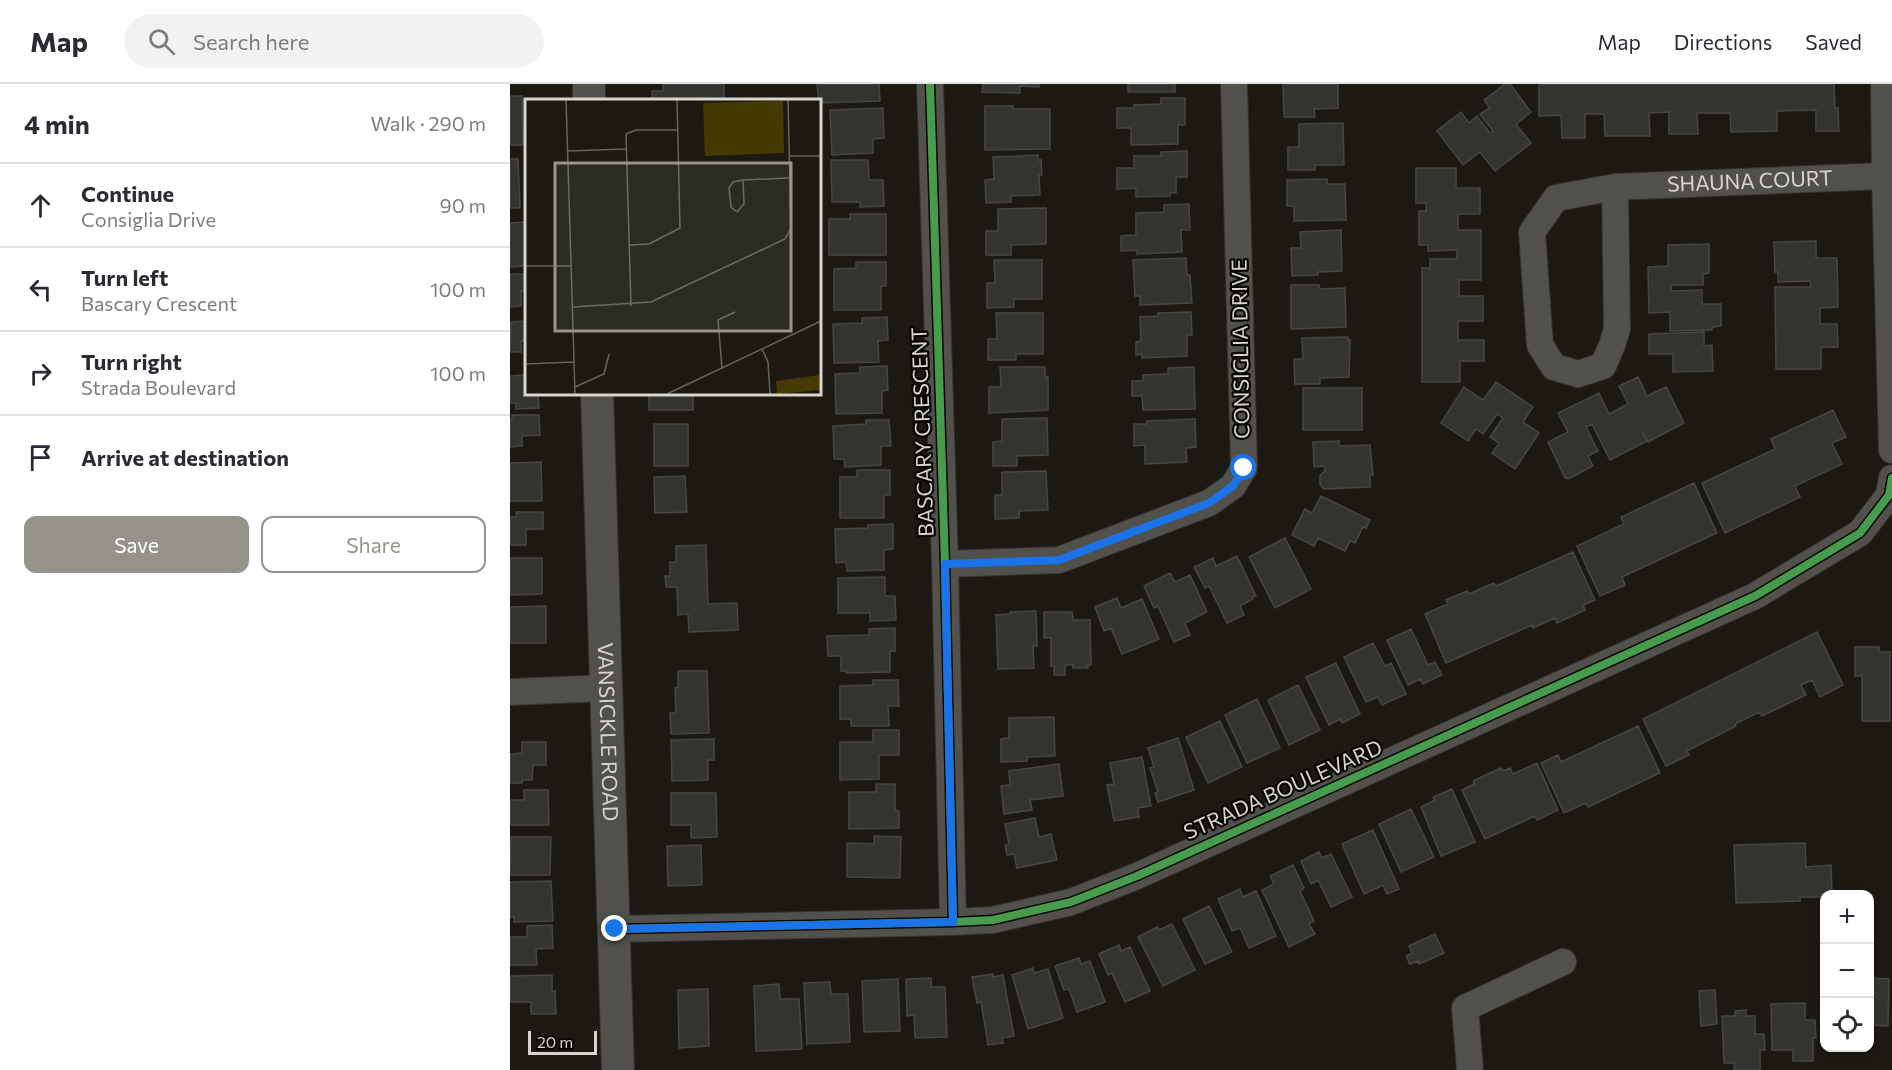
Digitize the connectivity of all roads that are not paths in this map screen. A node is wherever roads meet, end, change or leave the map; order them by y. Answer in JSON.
{"nodes":[{"id":1,"x":930,"y":84,"type":"edge"},
{"id":2,"x":1234,"y":84,"type":"edge"},
{"id":3,"x":1884,"y":84,"type":"edge"},
{"id":4,"x":1885,"y":176,"type":"junction"},
{"id":5,"x":1615,"y":187,"type":"junction"},
{"id":6,"x":597,"y":394,"type":"edge"},
{"id":7,"x":1892,"y":450,"type":"edge"},
{"id":8,"x":1892,"y":478,"type":"edge"},
{"id":9,"x":945,"y":564,"type":"junction"},
{"id":10,"x":607,"y":688,"type":"junction"},
{"id":11,"x":510,"y":692,"type":"edge"},
{"id":12,"x":953,"y":922,"type":"junction"},
{"id":13,"x":615,"y":929,"type":"junction"},
{"id":14,"x":1563,"y":962,"type":"dead end"},
{"id":15,"x":618,"y":1070,"type":"edge"},
{"id":16,"x":1470,"y":1070,"type":"edge"}],
"edges":[{"from":1,"to":9,"type":"street","name":"BASCARY CRESCENT"},
{"from":2,"to":9,"type":"street","name":"CONSIGLIA DRIVE"},
{"from":3,"to":4,"type":"street"},
{"from":4,"to":5,"type":"street","name":"SHAUNA COURT"},
{"from":4,"to":7,"type":"street"},
{"from":5,"to":5,"type":"street","name":"SHAUNA COURT"},
{"from":6,"to":10,"type":"street","name":"VANSICKLE ROAD"},
{"from":8,"to":12,"type":"street","name":"STRADA BOULEVARD"},
{"from":9,"to":12,"type":"street","name":"BASCARY CRESCENT"},
{"from":10,"to":11,"type":"street"},
{"from":10,"to":13,"type":"street","name":"VANSICKLE ROAD"},
{"from":12,"to":13,"type":"street","name":"STRADA BOULEVARD"},
{"from":13,"to":15,"type":"street","name":"VANSICKLE ROAD"},
{"from":14,"to":16,"type":"street"}]}
